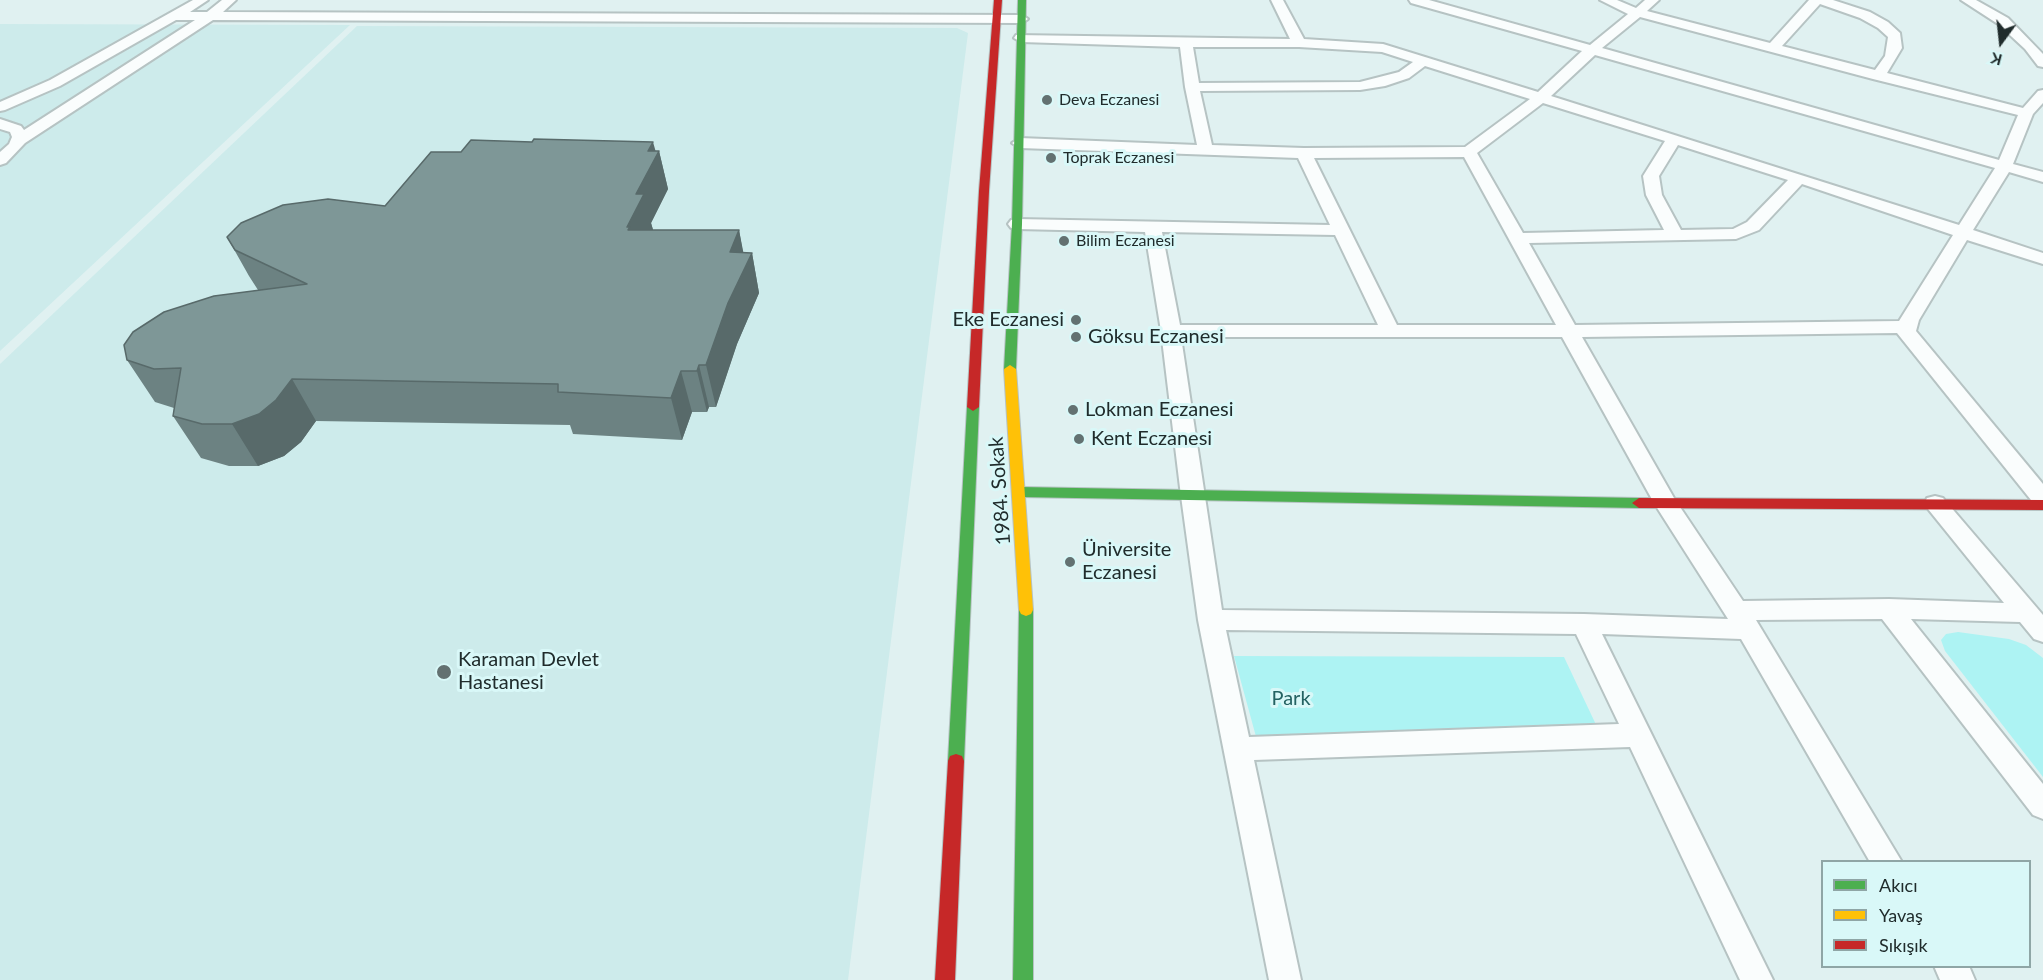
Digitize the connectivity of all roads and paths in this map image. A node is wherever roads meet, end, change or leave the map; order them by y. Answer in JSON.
{"nodes":[{"id":1,"x":202,"y":0,"type":"edge"},
{"id":2,"x":230,"y":0,"type":"edge"},
{"id":3,"x":998,"y":0,"type":"edge"},
{"id":4,"x":1022,"y":0,"type":"edge"},
{"id":5,"x":1277,"y":0,"type":"edge"},
{"id":6,"x":1415,"y":0,"type":"edge"},
{"id":7,"x":1606,"y":0,"type":"edge"},
{"id":8,"x":1653,"y":0,"type":"edge"},
{"id":9,"x":1816,"y":0,"type":"edge"},
{"id":10,"x":1821,"y":0,"type":"edge"},
{"id":11,"x":1967,"y":0,"type":"edge"},
{"id":12,"x":1638,"y":13,"type":"junction"},
{"id":13,"x":177,"y":16,"type":"junction"},
{"id":14,"x":210,"y":16,"type":"junction"},
{"id":15,"x":997,"y":19,"type":"junction"},
{"id":16,"x":1022,"y":19,"type":"junction"},
{"id":17,"x":1022,"y":38,"type":"junction"},
{"id":18,"x":1186,"y":43,"type":"junction"},
{"id":19,"x":1299,"y":43,"type":"junction"},
{"id":20,"x":1774,"y":47,"type":"junction"},
{"id":21,"x":1593,"y":49,"type":"junction"},
{"id":22,"x":1423,"y":62,"type":"junction"},
{"id":23,"x":2043,"y":63,"type":"edge"},
{"id":24,"x":1878,"y":76,"type":"junction"},
{"id":25,"x":1192,"y":87,"type":"junction"},
{"id":26,"x":2043,"y":94,"type":"edge"},
{"id":27,"x":1541,"y":97,"type":"junction"},
{"id":28,"x":0,"y":107,"type":"edge"},
{"id":29,"x":2026,"y":113,"type":"junction"},
{"id":30,"x":0,"y":124,"type":"edge"},
{"id":31,"x":1674,"y":138,"type":"junction"},
{"id":32,"x":18,"y":141,"type":"junction"},
{"id":33,"x":1020,"y":143,"type":"junction"},
{"id":34,"x":1206,"y":151,"type":"junction"},
{"id":35,"x":1469,"y":152,"type":"junction"},
{"id":36,"x":1304,"y":153,"type":"junction"},
{"id":37,"x":1,"y":159,"type":"edge"},
{"id":38,"x":2004,"y":165,"type":"junction"},
{"id":39,"x":1799,"y":177,"type":"junction"},
{"id":40,"x":2043,"y":177,"type":"edge"},
{"id":41,"x":1017,"y":224,"type":"junction"},
{"id":42,"x":1153,"y":228,"type":"junction"},
{"id":43,"x":1341,"y":230,"type":"junction"},
{"id":44,"x":1963,"y":231,"type":"junction"},
{"id":45,"x":1675,"y":235,"type":"junction"},
{"id":46,"x":1519,"y":238,"type":"junction"},
{"id":47,"x":2043,"y":260,"type":"edge"},
{"id":48,"x":1907,"y":327,"type":"junction"},
{"id":49,"x":1171,"y":331,"type":"junction"},
{"id":50,"x":1390,"y":331,"type":"junction"},
{"id":51,"x":1570,"y":331,"type":"junction"},
{"id":52,"x":1020,"y":492,"type":"junction"},
{"id":53,"x":1192,"y":496,"type":"junction"},
{"id":54,"x":2043,"y":499,"type":"edge"},
{"id":55,"x":1665,"y":503,"type":"junction"},
{"id":56,"x":1935,"y":504,"type":"junction"},
{"id":57,"x":2043,"y":505,"type":"edge"},
{"id":58,"x":1889,"y":609,"type":"junction"},
{"id":59,"x":2026,"y":613,"type":"junction"},
{"id":60,"x":1212,"y":620,"type":"junction"},
{"id":61,"x":1741,"y":620,"type":"junction"},
{"id":62,"x":1584,"y":624,"type":"junction"},
{"id":63,"x":2043,"y":632,"type":"edge"},
{"id":64,"x":1637,"y":735,"type":"junction"},
{"id":65,"x":1238,"y":749,"type":"junction"},
{"id":66,"x":2043,"y":806,"type":"edge"},
{"id":67,"x":1886,"y":860,"type":"edge"},
{"id":68,"x":945,"y":980,"type":"edge"},
{"id":69,"x":1023,"y":980,"type":"edge"},
{"id":70,"x":1285,"y":980,"type":"edge"},
{"id":71,"x":1757,"y":980,"type":"edge"}],
"edges":[{"from":1,"to":13,"type":"street"},
{"from":2,"to":14,"type":"street"},
{"from":3,"to":15,"type":"main road"},
{"from":4,"to":16,"type":"main road","name":"1984. Sokak"},
{"from":5,"to":19,"type":"street"},
{"from":6,"to":21,"type":"street"},
{"from":7,"to":12,"type":"street"},
{"from":8,"to":12,"type":"street"},
{"from":9,"to":20,"type":"street"},
{"from":10,"to":24,"type":"street"},
{"from":11,"to":23,"type":"street"},
{"from":12,"to":20,"type":"street"},
{"from":12,"to":21,"type":"street"},
{"from":13,"to":14,"type":"street"},
{"from":13,"to":28,"type":"street"},
{"from":14,"to":15,"type":"street"},
{"from":14,"to":32,"type":"street"},
{"from":15,"to":16,"type":"street"},
{"from":15,"to":68,"type":"main road"},
{"from":16,"to":17,"type":"main road","name":"1984. Sokak"},
{"from":17,"to":18,"type":"street"},
{"from":17,"to":33,"type":"main road","name":"1984. Sokak"},
{"from":18,"to":19,"type":"street"},
{"from":18,"to":25,"type":"street"},
{"from":19,"to":22,"type":"street"},
{"from":20,"to":24,"type":"street"},
{"from":21,"to":27,"type":"street"},
{"from":21,"to":38,"type":"street"},
{"from":22,"to":25,"type":"street"},
{"from":22,"to":27,"type":"street"},
{"from":24,"to":29,"type":"street"},
{"from":25,"to":34,"type":"street"},
{"from":26,"to":29,"type":"street"},
{"from":27,"to":31,"type":"street"},
{"from":27,"to":35,"type":"street"},
{"from":29,"to":38,"type":"street"},
{"from":30,"to":32,"type":"street"},
{"from":31,"to":39,"type":"street"},
{"from":31,"to":45,"type":"street"},
{"from":32,"to":37,"type":"street"},
{"from":33,"to":34,"type":"street"},
{"from":33,"to":41,"type":"main road","name":"1984. Sokak"},
{"from":34,"to":36,"type":"street"},
{"from":35,"to":36,"type":"street"},
{"from":35,"to":46,"type":"street"},
{"from":36,"to":43,"type":"street"},
{"from":38,"to":40,"type":"street"},
{"from":38,"to":44,"type":"street"},
{"from":39,"to":44,"type":"street"},
{"from":39,"to":45,"type":"street"},
{"from":41,"to":42,"type":"street"},
{"from":41,"to":52,"type":"main road","name":"1984. Sokak"},
{"from":42,"to":43,"type":"street"},
{"from":42,"to":49,"type":"street"},
{"from":43,"to":50,"type":"street"},
{"from":44,"to":47,"type":"street"},
{"from":44,"to":48,"type":"street"},
{"from":45,"to":46,"type":"street"},
{"from":46,"to":51,"type":"street"},
{"from":48,"to":51,"type":"street"},
{"from":48,"to":54,"type":"street"},
{"from":49,"to":50,"type":"street"},
{"from":49,"to":53,"type":"street"},
{"from":50,"to":51,"type":"street"},
{"from":51,"to":55,"type":"street"},
{"from":52,"to":53,"type":"main road"},
{"from":52,"to":69,"type":"main road","name":"1984. Sokak"},
{"from":53,"to":55,"type":"main road"},
{"from":53,"to":60,"type":"street"},
{"from":55,"to":56,"type":"main road"},
{"from":55,"to":61,"type":"street"},
{"from":56,"to":57,"type":"main road"},
{"from":56,"to":59,"type":"street"},
{"from":58,"to":59,"type":"street"},
{"from":58,"to":61,"type":"street"},
{"from":58,"to":66,"type":"street"},
{"from":59,"to":63,"type":"street"},
{"from":60,"to":62,"type":"street"},
{"from":60,"to":65,"type":"street"},
{"from":61,"to":62,"type":"street"},
{"from":61,"to":67,"type":"street"},
{"from":62,"to":64,"type":"street"},
{"from":64,"to":65,"type":"street"},
{"from":64,"to":71,"type":"street"},
{"from":65,"to":70,"type":"street"}]}
